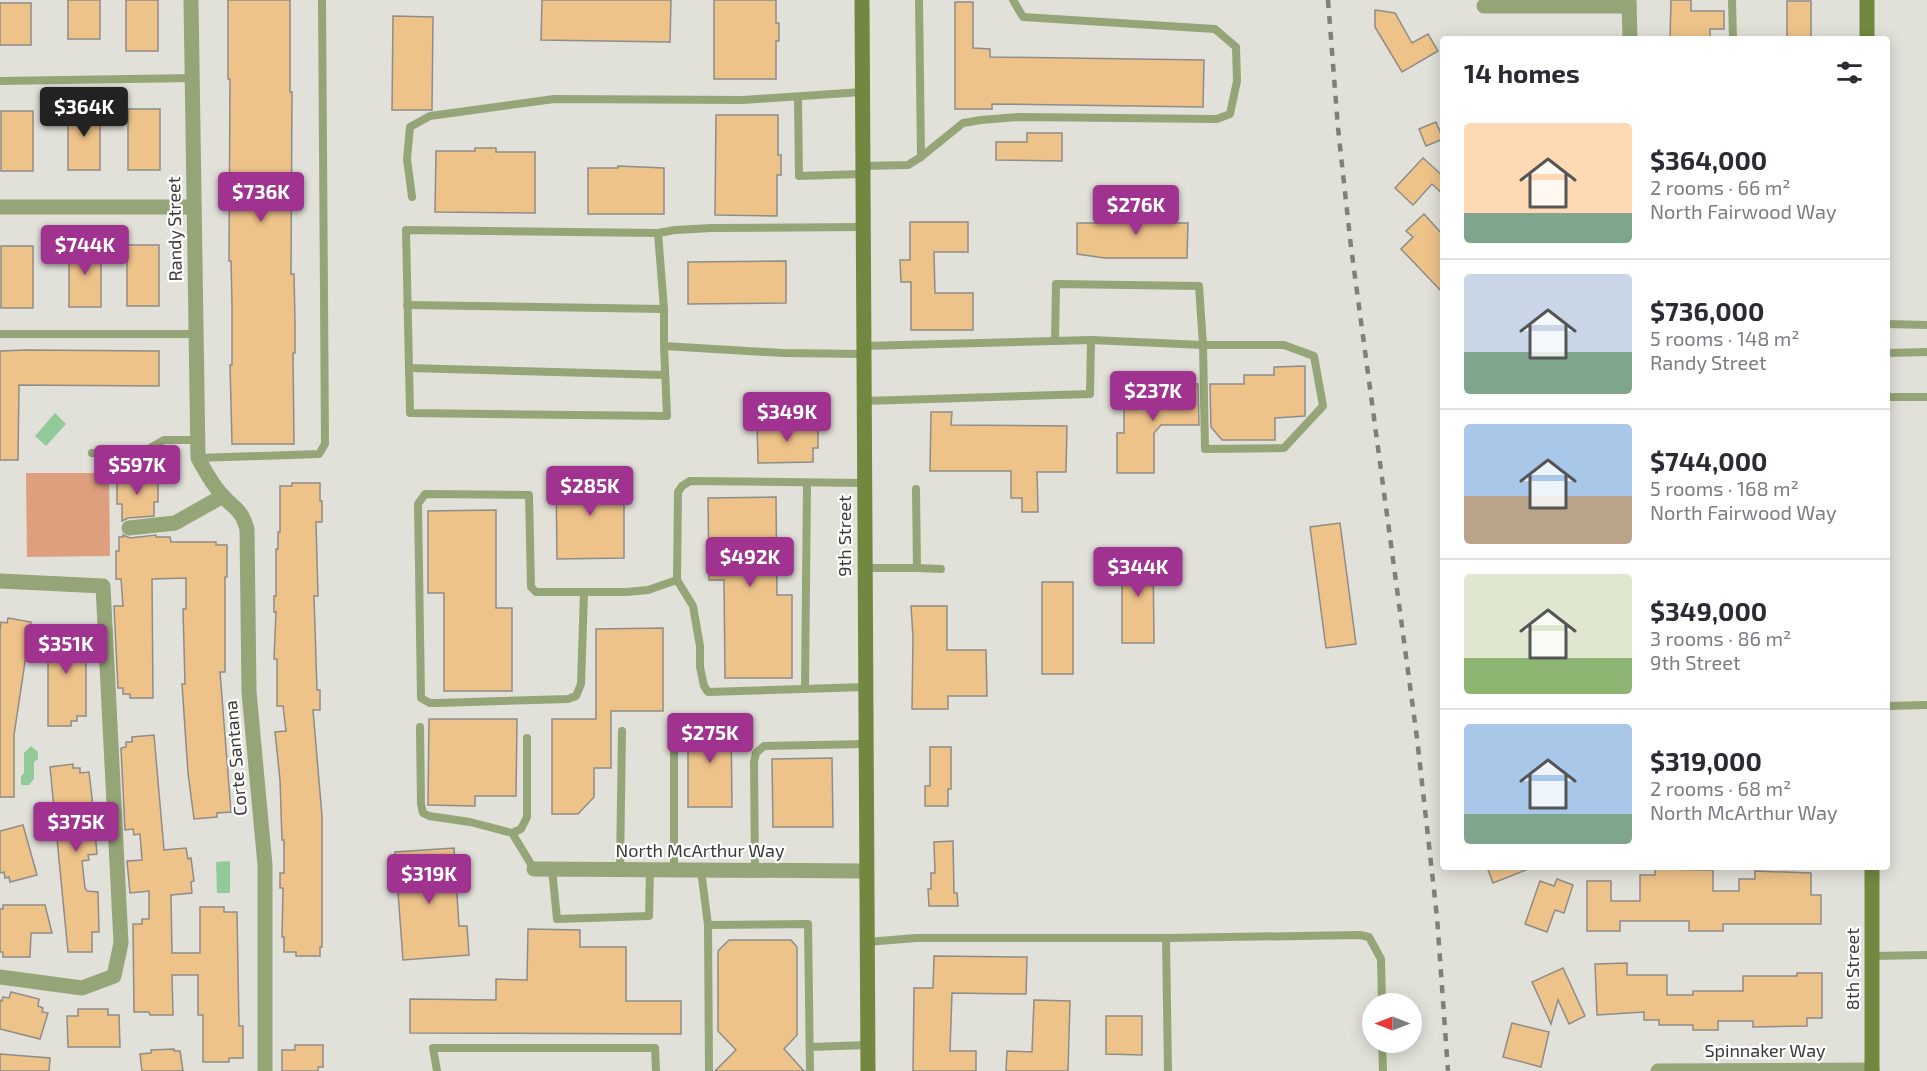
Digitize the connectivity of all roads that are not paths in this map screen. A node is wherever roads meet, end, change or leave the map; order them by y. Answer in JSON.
{"nodes":[{"id":1,"x":191,"y":0,"type":"edge"},
{"id":2,"x":322,"y":0,"type":"edge"},
{"id":3,"x":862,"y":0,"type":"edge"},
{"id":4,"x":920,"y":0,"type":"edge"},
{"id":5,"x":1012,"y":0,"type":"edge"},
{"id":6,"x":1732,"y":0,"type":"edge"},
{"id":7,"x":1867,"y":0,"type":"edge"},
{"id":8,"x":1629,"y":3,"type":"edge"},
{"id":9,"x":1484,"y":6,"type":"dead end"},
{"id":10,"x":1630,"y":36,"type":"edge"},
{"id":11,"x":1732,"y":36,"type":"edge"},
{"id":12,"x":1868,"y":36,"type":"edge"},
{"id":13,"x":193,"y":78,"type":"junction"},
{"id":14,"x":0,"y":81,"type":"edge"},
{"id":15,"x":862,"y":92,"type":"junction"},
{"id":16,"x":798,"y":98,"type":"junction"},
{"id":17,"x":921,"y":157,"type":"junction"},
{"id":18,"x":863,"y":170,"type":"junction"},
{"id":19,"x":412,"y":197,"type":"dead end"},
{"id":20,"x":0,"y":207,"type":"edge"},
{"id":21,"x":194,"y":207,"type":"junction"},
{"id":22,"x":863,"y":227,"type":"junction"},
{"id":23,"x":658,"y":233,"type":"junction"},
{"id":24,"x":407,"y":305,"type":"junction"},
{"id":25,"x":664,"y":309,"type":"junction"},
{"id":26,"x":1890,"y":324,"type":"edge"},
{"id":27,"x":1927,"y":325,"type":"edge"},
{"id":28,"x":0,"y":334,"type":"edge"},
{"id":29,"x":196,"y":334,"type":"junction"},
{"id":30,"x":1091,"y":340,"type":"junction"},
{"id":31,"x":1054,"y":341,"type":"junction"},
{"id":32,"x":1203,"y":345,"type":"junction"},
{"id":33,"x":664,"y":346,"type":"junction"},
{"id":34,"x":864,"y":350,"type":"junction"},
{"id":35,"x":1927,"y":352,"type":"edge"},
{"id":36,"x":1890,"y":353,"type":"edge"},
{"id":37,"x":409,"y":368,"type":"junction"},
{"id":38,"x":665,"y":375,"type":"junction"},
{"id":39,"x":1927,"y":397,"type":"edge"},
{"id":40,"x":1890,"y":398,"type":"edge"},
{"id":41,"x":864,"y":401,"type":"junction"},
{"id":42,"x":198,"y":440,"type":"junction"},
{"id":43,"x":92,"y":453,"type":"dead end"},
{"id":44,"x":198,"y":458,"type":"junction"},
{"id":45,"x":807,"y":483,"type":"junction"},
{"id":46,"x":864,"y":483,"type":"junction"},
{"id":47,"x":916,"y":489,"type":"dead end"},
{"id":48,"x":222,"y":496,"type":"junction"},
{"id":49,"x":129,"y":528,"type":"dead end"},
{"id":50,"x":865,"y":568,"type":"junction"},
{"id":51,"x":917,"y":568,"type":"junction"},
{"id":52,"x":942,"y":569,"type":"dead end"},
{"id":53,"x":0,"y":580,"type":"edge"},
{"id":54,"x":677,"y":580,"type":"junction"},
{"id":55,"x":584,"y":592,"type":"junction"},
{"id":56,"x":865,"y":687,"type":"junction"},
{"id":57,"x":805,"y":689,"type":"junction"},
{"id":58,"x":1927,"y":705,"type":"edge"},
{"id":59,"x":1890,"y":706,"type":"edge"},
{"id":60,"x":420,"y":727,"type":"dead end"},
{"id":61,"x":674,"y":728,"type":"dead end"},
{"id":62,"x":622,"y":731,"type":"dead end"},
{"id":63,"x":527,"y":738,"type":"dead end"},
{"id":64,"x":866,"y":744,"type":"junction"},
{"id":65,"x":512,"y":833,"type":"junction"},
{"id":66,"x":534,"y":869,"type":"joint"},
{"id":67,"x":552,"y":869,"type":"junction"},
{"id":68,"x":620,"y":870,"type":"junction"},
{"id":69,"x":650,"y":870,"type":"junction"},
{"id":70,"x":674,"y":870,"type":"junction"},
{"id":71,"x":701,"y":870,"type":"junction"},
{"id":72,"x":1872,"y":870,"type":"edge"},
{"id":73,"x":755,"y":871,"type":"junction"},
{"id":74,"x":866,"y":871,"type":"junction"},
{"id":75,"x":708,"y":925,"type":"junction"},
{"id":76,"x":1166,"y":938,"type":"junction"},
{"id":77,"x":867,"y":942,"type":"junction"},
{"id":78,"x":1927,"y":955,"type":"edge"},
{"id":79,"x":1872,"y":956,"type":"junction"},
{"id":80,"x":0,"y":977,"type":"edge"},
{"id":81,"x":1382,"y":993,"type":"edge"},
{"id":82,"x":867,"y":1045,"type":"junction"},
{"id":83,"x":811,"y":1047,"type":"junction"},
{"id":84,"x":1382,"y":1053,"type":"edge"},
{"id":85,"x":265,"y":1071,"type":"edge"},
{"id":86,"x":437,"y":1071,"type":"edge"},
{"id":87,"x":656,"y":1071,"type":"edge"},
{"id":88,"x":709,"y":1071,"type":"edge"},
{"id":89,"x":810,"y":1071,"type":"edge"},
{"id":90,"x":868,"y":1071,"type":"edge"},
{"id":91,"x":1168,"y":1071,"type":"edge"},
{"id":92,"x":1383,"y":1071,"type":"edge"},
{"id":93,"x":1658,"y":1071,"type":"edge"},
{"id":94,"x":1872,"y":1071,"type":"edge"}],
"edges":[{"from":1,"to":13,"type":"street","name":"Randy Street"},
{"from":2,"to":44,"type":"lane"},
{"from":3,"to":15,"type":"street","name":"9th Street"},
{"from":4,"to":17,"type":"lane"},
{"from":5,"to":17,"type":"lane"},
{"from":6,"to":11,"type":"lane"},
{"from":7,"to":12,"type":"street"},
{"from":8,"to":9,"type":"street"},
{"from":8,"to":10,"type":"street"},
{"from":13,"to":14,"type":"lane"},
{"from":13,"to":21,"type":"street","name":"Randy Street"},
{"from":15,"to":16,"type":"lane"},
{"from":15,"to":18,"type":"street","name":"9th Street"},
{"from":16,"to":18,"type":"lane"},
{"from":16,"to":19,"type":"lane"},
{"from":17,"to":18,"type":"lane"},
{"from":18,"to":22,"type":"street","name":"9th Street"},
{"from":20,"to":21,"type":"street"},
{"from":21,"to":29,"type":"street","name":"Randy Street"},
{"from":22,"to":23,"type":"lane"},
{"from":22,"to":34,"type":"street","name":"9th Street"},
{"from":23,"to":24,"type":"lane"},
{"from":23,"to":25,"type":"lane"},
{"from":24,"to":25,"type":"lane"},
{"from":24,"to":37,"type":"lane"},
{"from":25,"to":33,"type":"lane"},
{"from":26,"to":27,"type":"lane"},
{"from":28,"to":29,"type":"lane"},
{"from":29,"to":42,"type":"street","name":"Randy Street"},
{"from":30,"to":31,"type":"lane"},
{"from":30,"to":32,"type":"lane"},
{"from":30,"to":41,"type":"lane"},
{"from":31,"to":32,"type":"lane"},
{"from":31,"to":34,"type":"lane"},
{"from":32,"to":32,"type":"lane"},
{"from":33,"to":34,"type":"lane"},
{"from":33,"to":38,"type":"lane"},
{"from":34,"to":41,"type":"street","name":"9th Street"},
{"from":35,"to":36,"type":"lane"},
{"from":37,"to":38,"type":"lane"},
{"from":37,"to":38,"type":"lane"},
{"from":39,"to":40,"type":"lane"},
{"from":41,"to":46,"type":"street","name":"9th Street"},
{"from":42,"to":43,"type":"lane"},
{"from":42,"to":44,"type":"street","name":"Randy Street"},
{"from":44,"to":48,"type":"street","name":"Corte Santana"},
{"from":45,"to":46,"type":"lane"},
{"from":45,"to":54,"type":"lane"},
{"from":45,"to":57,"type":"lane"},
{"from":46,"to":50,"type":"street","name":"9th Street"},
{"from":47,"to":51,"type":"lane"},
{"from":48,"to":49,"type":"street"},
{"from":48,"to":85,"type":"street","name":"Corte Santana"},
{"from":50,"to":51,"type":"lane"},
{"from":50,"to":56,"type":"street","name":"9th Street"},
{"from":51,"to":52,"type":"lane"},
{"from":53,"to":80,"type":"street"},
{"from":54,"to":55,"type":"lane"},
{"from":54,"to":57,"type":"lane"},
{"from":55,"to":55,"type":"lane"},
{"from":56,"to":57,"type":"lane"},
{"from":56,"to":64,"type":"street","name":"9th Street"},
{"from":58,"to":59,"type":"lane"},
{"from":60,"to":65,"type":"lane"},
{"from":61,"to":70,"type":"lane"},
{"from":62,"to":68,"type":"lane"},
{"from":63,"to":65,"type":"lane"},
{"from":64,"to":73,"type":"lane"},
{"from":64,"to":74,"type":"street","name":"9th Street"},
{"from":65,"to":66,"type":"lane"},
{"from":66,"to":67,"type":"street","name":"North McArthur Way"},
{"from":67,"to":68,"type":"street","name":"North McArthur Way"},
{"from":67,"to":69,"type":"lane"},
{"from":68,"to":69,"type":"street","name":"North McArthur Way"},
{"from":69,"to":70,"type":"street","name":"North McArthur Way"},
{"from":70,"to":71,"type":"street","name":"North McArthur Way"},
{"from":71,"to":73,"type":"street","name":"North McArthur Way"},
{"from":71,"to":75,"type":"lane"},
{"from":72,"to":79,"type":"street","name":"8th Street"},
{"from":73,"to":74,"type":"street","name":"North McArthur Way"},
{"from":74,"to":77,"type":"street","name":"9th Street"},
{"from":75,"to":83,"type":"lane"},
{"from":75,"to":88,"type":"lane"},
{"from":76,"to":77,"type":"lane"},
{"from":76,"to":81,"type":"lane"},
{"from":76,"to":91,"type":"lane"},
{"from":77,"to":82,"type":"street","name":"9th Street"},
{"from":78,"to":79,"type":"lane"},
{"from":79,"to":94,"type":"street","name":"8th Street"},
{"from":82,"to":83,"type":"lane"},
{"from":82,"to":90,"type":"street","name":"9th Street"},
{"from":83,"to":89,"type":"lane"},
{"from":84,"to":92,"type":"lane"},
{"from":86,"to":87,"type":"lane"},
{"from":93,"to":94,"type":"street","name":"Spinnaker Way"}]}
